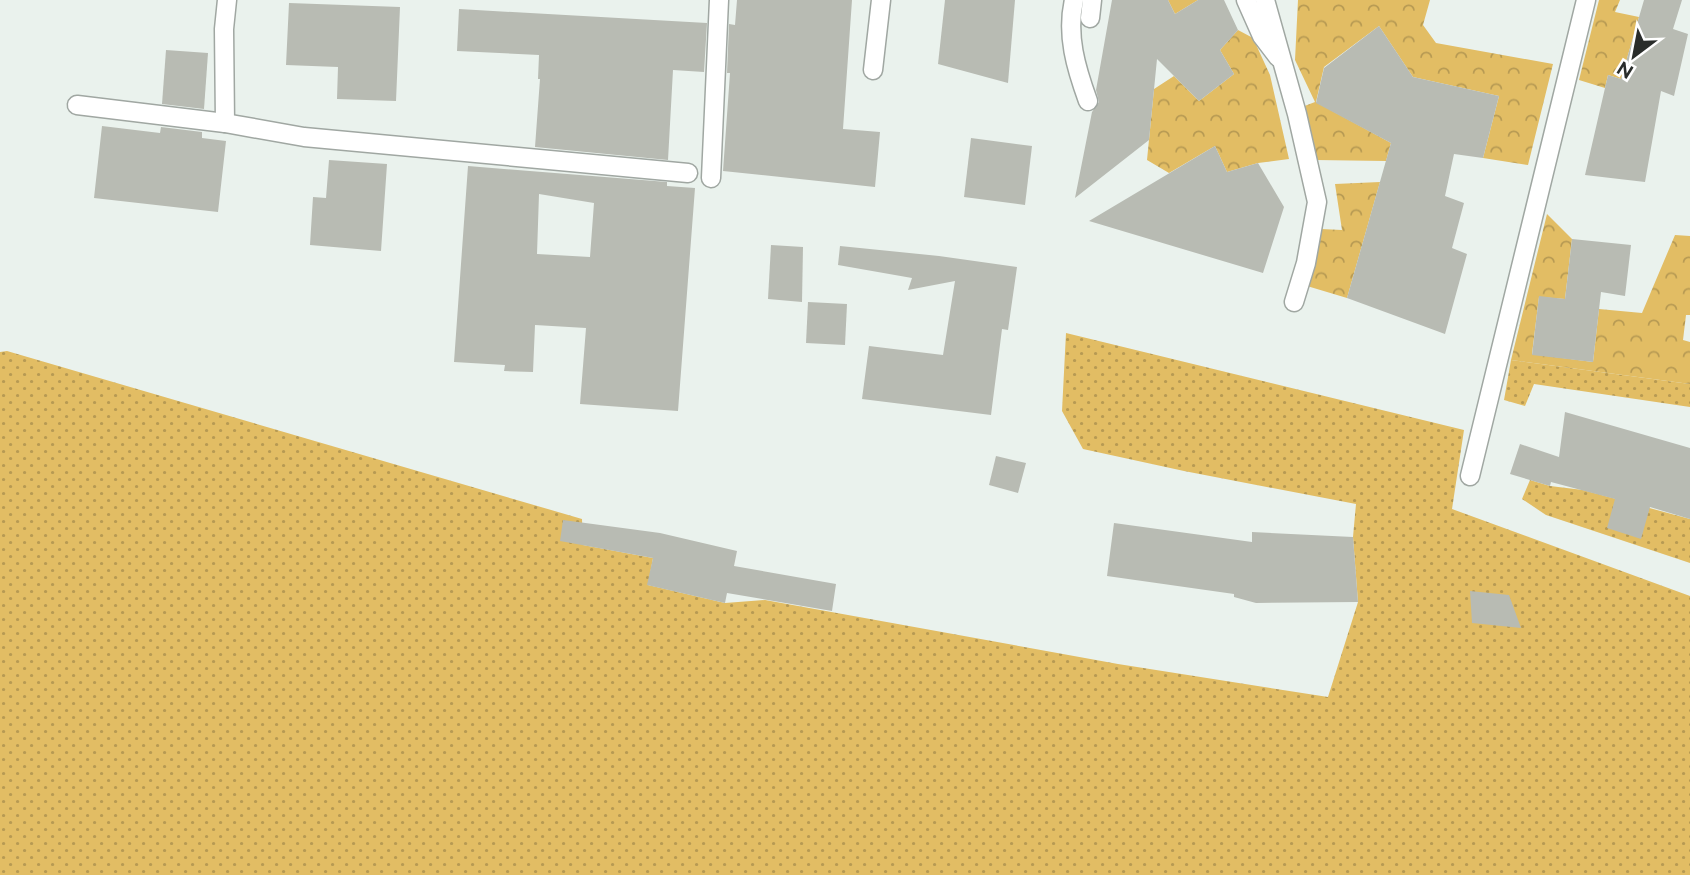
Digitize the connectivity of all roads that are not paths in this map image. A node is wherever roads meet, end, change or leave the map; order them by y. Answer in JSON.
{"nodes":[{"id":1,"x":227,"y":0,"type":"edge"},
{"id":2,"x":719,"y":0,"type":"edge"},
{"id":3,"x":881,"y":0,"type":"edge"},
{"id":4,"x":1074,"y":0,"type":"edge"},
{"id":5,"x":1246,"y":0,"type":"edge"},
{"id":6,"x":1265,"y":0,"type":"edge"},
{"id":7,"x":1586,"y":0,"type":"edge"},
{"id":8,"x":1284,"y":65,"type":"junction"},
{"id":9,"x":873,"y":69,"type":"dead end"},
{"id":10,"x":1088,"y":101,"type":"dead end"},
{"id":11,"x":78,"y":105,"type":"dead end"},
{"id":12,"x":225,"y":123,"type":"junction"},
{"id":13,"x":688,"y":173,"type":"dead end"},
{"id":14,"x":711,"y":178,"type":"dead end"},
{"id":15,"x":1294,"y":302,"type":"dead end"},
{"id":16,"x":1470,"y":476,"type":"dead end"}],
"edges":[{"from":1,"to":12,"type":"lane"},
{"from":2,"to":14,"type":"lane"},
{"from":3,"to":9,"type":"lane"},
{"from":4,"to":10,"type":"lane"},
{"from":5,"to":8,"type":"lane"},
{"from":6,"to":8,"type":"lane"},
{"from":7,"to":16,"type":"lane"},
{"from":8,"to":15,"type":"lane"},
{"from":11,"to":12,"type":"lane"},
{"from":12,"to":13,"type":"lane"}]}
